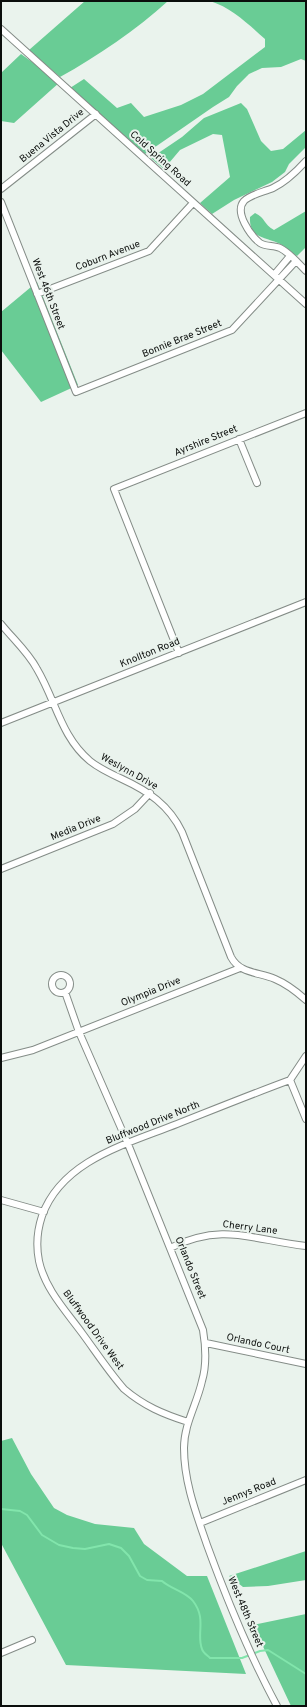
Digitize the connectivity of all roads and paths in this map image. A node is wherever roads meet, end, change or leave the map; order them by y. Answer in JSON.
{"nodes":[{"id":1,"x":1,"y":29,"type":"edge"},
{"id":2,"x":96,"y":114,"type":"junction"},
{"id":3,"x":306,"y":161,"type":"edge"},
{"id":4,"x":1,"y":189,"type":"edge"},
{"id":5,"x":1,"y":202,"type":"edge"},
{"id":6,"x":193,"y":203,"type":"junction"},
{"id":7,"x":290,"y":256,"type":"junction"},
{"id":8,"x":296,"y":261,"type":"junction"},
{"id":9,"x":306,"y":271,"type":"edge"},
{"id":10,"x":274,"y":275,"type":"junction"},
{"id":11,"x":280,"y":280,"type":"junction"},
{"id":12,"x":37,"y":294,"type":"junction"},
{"id":13,"x":306,"y":304,"type":"edge"},
{"id":14,"x":76,"y":392,"type":"joint"},
{"id":15,"x":306,"y":413,"type":"edge"},
{"id":16,"x":239,"y":439,"type":"junction"},
{"id":17,"x":257,"y":483,"type":"dead end"},
{"id":18,"x":306,"y":602,"type":"edge"},
{"id":19,"x":1,"y":624,"type":"edge"},
{"id":20,"x":179,"y":653,"type":"junction"},
{"id":21,"x":53,"y":702,"type":"junction"},
{"id":22,"x":1,"y":723,"type":"edge"},
{"id":23,"x":150,"y":793,"type":"junction"},
{"id":24,"x":1,"y":869,"type":"edge"},
{"id":25,"x":240,"y":968,"type":"junction"},
{"id":26,"x":64,"y":992,"type":"dead end"},
{"id":27,"x":305,"y":1000,"type":"edge"},
{"id":28,"x":79,"y":1032,"type":"junction"},
{"id":29,"x":306,"y":1056,"type":"edge"},
{"id":30,"x":1,"y":1058,"type":"edge"},
{"id":31,"x":290,"y":1080,"type":"junction"},
{"id":32,"x":306,"y":1120,"type":"edge"},
{"id":33,"x":128,"y":1144,"type":"junction"},
{"id":34,"x":1,"y":1200,"type":"edge"},
{"id":35,"x":44,"y":1212,"type":"junction"},
{"id":36,"x":306,"y":1246,"type":"edge"},
{"id":37,"x":170,"y":1248,"type":"junction"},
{"id":38,"x":206,"y":1343,"type":"junction"},
{"id":39,"x":306,"y":1364,"type":"edge"},
{"id":40,"x":188,"y":1422,"type":"junction"},
{"id":41,"x":306,"y":1480,"type":"edge"},
{"id":42,"x":200,"y":1523,"type":"junction"},
{"id":43,"x":32,"y":1640,"type":"dead end"},
{"id":44,"x":1,"y":1652,"type":"edge"},
{"id":45,"x":277,"y":1706,"type":"edge"}],
"edges":[{"from":1,"to":2,"type":"street","name":"Cold Spring Road"},
{"from":2,"to":4,"type":"street","name":"Buena Vista Drive"},
{"from":2,"to":6,"type":"street","name":"Cold Spring Road"},
{"from":3,"to":7,"type":"street"},
{"from":5,"to":12,"type":"street","name":"West 46th Street"},
{"from":6,"to":10,"type":"street","name":"Cold Spring Road"},
{"from":6,"to":12,"type":"street","name":"Coburn Avenue"},
{"from":7,"to":8,"type":"street"},
{"from":7,"to":10,"type":"street"},
{"from":8,"to":9,"type":"street"},
{"from":8,"to":11,"type":"street","name":"Bonnie Brae Street"},
{"from":10,"to":11,"type":"street","name":"Cold Spring Road"},
{"from":11,"to":13,"type":"street","name":"Cold Spring Road"},
{"from":11,"to":14,"type":"street","name":"Bonnie Brae Street"},
{"from":12,"to":14,"type":"street","name":"West 46th Street"},
{"from":15,"to":16,"type":"street","name":"Ayrshire Street"},
{"from":16,"to":17,"type":"street"},
{"from":16,"to":20,"type":"street","name":"Ayrshire Street"},
{"from":18,"to":20,"type":"street","name":"Knollton Road"},
{"from":19,"to":21,"type":"street","name":"Weslynn Drive"},
{"from":20,"to":21,"type":"street","name":"Knollton Road"},
{"from":21,"to":22,"type":"street","name":"Knollton Road"},
{"from":21,"to":23,"type":"street","name":"Weslynn Drive"},
{"from":23,"to":24,"type":"street","name":"Media Drive"},
{"from":23,"to":25,"type":"street","name":"Weslynn Drive"},
{"from":25,"to":27,"type":"street"},
{"from":25,"to":28,"type":"street","name":"Olympia Drive"},
{"from":26,"to":28,"type":"street","name":"Orlando Street"},
{"from":28,"to":30,"type":"street","name":"Olympia Drive"},
{"from":28,"to":33,"type":"street","name":"Orlando Street"},
{"from":29,"to":31,"type":"street"},
{"from":31,"to":32,"type":"street"},
{"from":31,"to":33,"type":"street","name":"Bluffwood Drive North"},
{"from":33,"to":35,"type":"street","name":"Bluffwood Drive North"},
{"from":33,"to":37,"type":"street","name":"Orlando Street"},
{"from":34,"to":35,"type":"street"},
{"from":35,"to":40,"type":"street","name":"Bluffwood Drive West"},
{"from":36,"to":37,"type":"street","name":"Cherry Lane"},
{"from":37,"to":38,"type":"street","name":"Orlando Street"},
{"from":38,"to":39,"type":"street","name":"Orlando Court"},
{"from":38,"to":40,"type":"street","name":"Orlando Street"},
{"from":40,"to":42,"type":"street","name":"Orlando Street"},
{"from":41,"to":42,"type":"street","name":"Jennys Road"},
{"from":42,"to":45,"type":"street","name":"West 48th Street"},
{"from":43,"to":44,"type":"street"}]}
